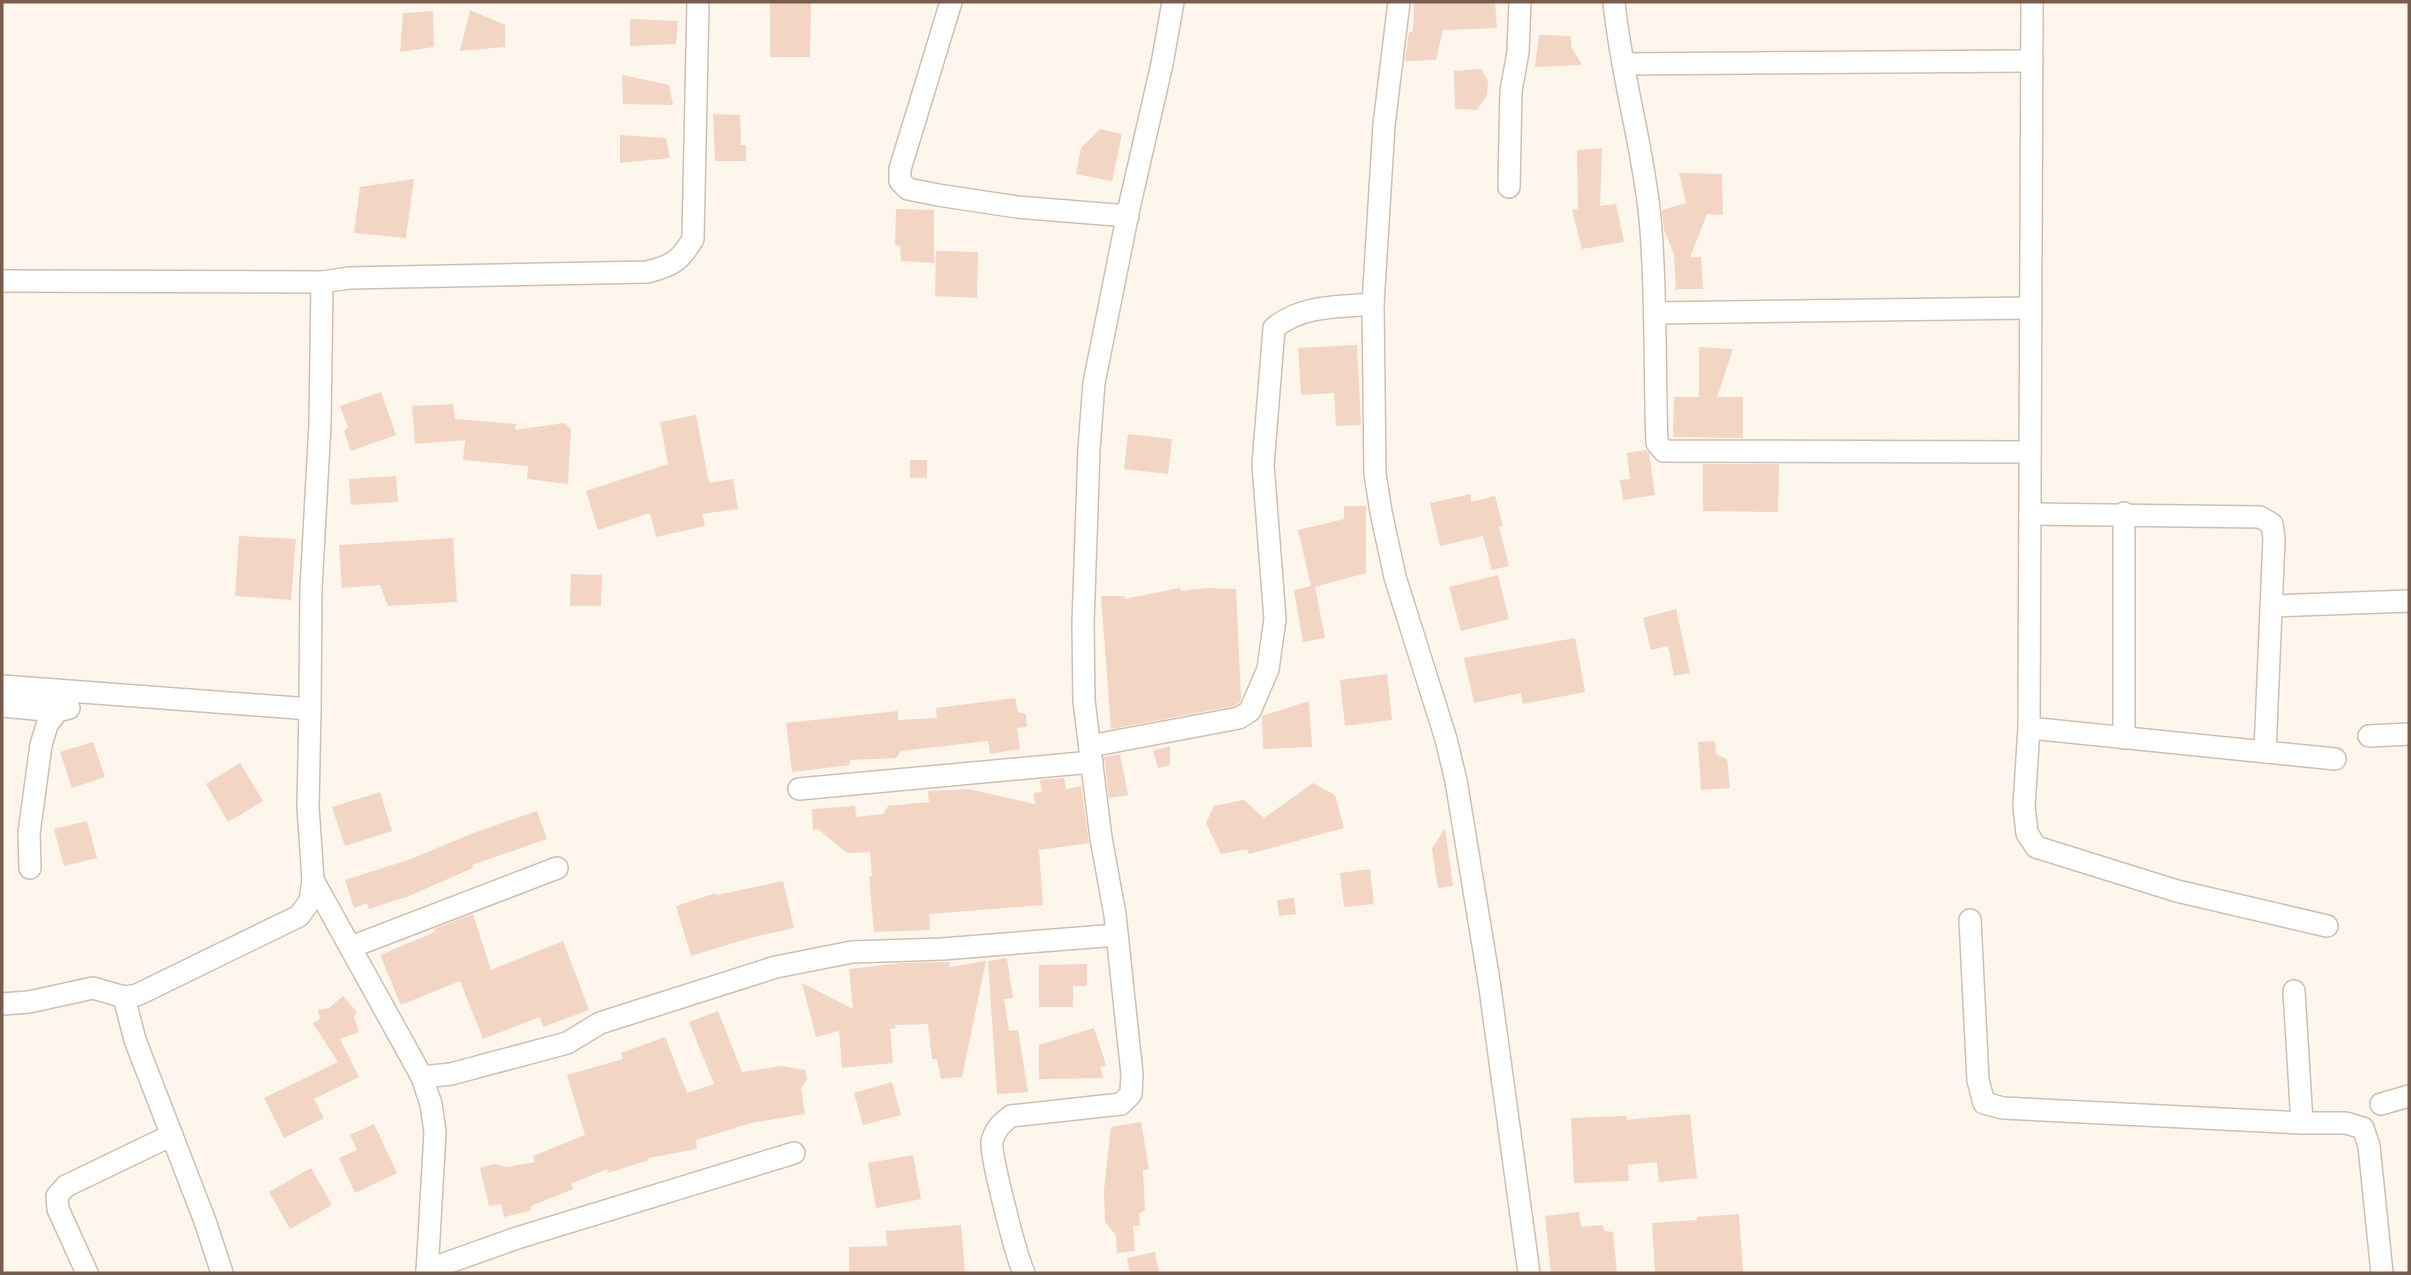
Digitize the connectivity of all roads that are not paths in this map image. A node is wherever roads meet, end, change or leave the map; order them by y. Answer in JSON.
{"nodes":[{"id":1,"x":698,"y":2,"type":"edge"},
{"id":2,"x":951,"y":2,"type":"edge"},
{"id":3,"x":1173,"y":2,"type":"edge"},
{"id":4,"x":1399,"y":2,"type":"edge"},
{"id":5,"x":1520,"y":2,"type":"edge"},
{"id":6,"x":1614,"y":2,"type":"edge"},
{"id":7,"x":2032,"y":2,"type":"edge"},
{"id":8,"x":2032,"y":61,"type":"junction"},
{"id":9,"x":1623,"y":64,"type":"junction"},
{"id":10,"x":1509,"y":187,"type":"dead end"},
{"id":11,"x":1128,"y":216,"type":"junction"},
{"id":12,"x":2,"y":281,"type":"edge"},
{"id":13,"x":322,"y":282,"type":"junction"},
{"id":14,"x":1373,"y":304,"type":"junction"},
{"id":15,"x":2031,"y":308,"type":"junction"},
{"id":16,"x":1655,"y":313,"type":"junction"},
{"id":17,"x":2030,"y":452,"type":"junction"},
{"id":18,"x":2124,"y":513,"type":"junction"},
{"id":19,"x":2030,"y":514,"type":"junction"},
{"id":20,"x":2409,"y":601,"type":"edge"},
{"id":21,"x":2271,"y":606,"type":"junction"},
{"id":22,"x":2,"y":685,"type":"edge"},
{"id":23,"x":103,"y":694,"type":"junction"},
{"id":24,"x":2,"y":706,"type":"edge"},
{"id":25,"x":310,"y":709,"type":"junction"},
{"id":26,"x":57,"y":711,"type":"junction"},
{"id":27,"x":2029,"y":728,"type":"junction"},
{"id":28,"x":2409,"y":734,"type":"edge"},
{"id":29,"x":2369,"y":736,"type":"dead end"},
{"id":30,"x":2124,"y":738,"type":"junction"},
{"id":31,"x":2265,"y":752,"type":"junction"},
{"id":32,"x":1091,"y":754,"type":"junction"},
{"id":33,"x":2335,"y":759,"type":"dead end"},
{"id":34,"x":799,"y":789,"type":"dead end"},
{"id":35,"x":30,"y":868,"type":"dead end"},
{"id":36,"x":557,"y":868,"type":"dead end"},
{"id":37,"x":313,"y":880,"type":"junction"},
{"id":38,"x":1970,"y":920,"type":"dead end"},
{"id":39,"x":2327,"y":926,"type":"dead end"},
{"id":40,"x":1117,"y":935,"type":"junction"},
{"id":41,"x":351,"y":947,"type":"junction"},
{"id":42,"x":2294,"y":991,"type":"dead end"},
{"id":43,"x":124,"y":997,"type":"junction"},
{"id":44,"x":2,"y":1004,"type":"edge"},
{"id":45,"x":422,"y":1077,"type":"junction"},
{"id":46,"x":2409,"y":1096,"type":"edge"},
{"id":47,"x":2381,"y":1104,"type":"dead end"},
{"id":48,"x":2302,"y":1123,"type":"junction"},
{"id":49,"x":172,"y":1135,"type":"junction"},
{"id":50,"x":794,"y":1153,"type":"dead end"},
{"id":51,"x":87,"y":1272,"type":"edge"},
{"id":52,"x":427,"y":1272,"type":"edge"},
{"id":53,"x":222,"y":1273,"type":"edge"},
{"id":54,"x":1024,"y":1273,"type":"edge"},
{"id":55,"x":1529,"y":1273,"type":"edge"},
{"id":56,"x":2382,"y":1273,"type":"edge"}],
"edges":[{"from":1,"to":13,"type":"street"},
{"from":2,"to":11,"type":"street"},
{"from":3,"to":11,"type":"street"},
{"from":4,"to":14,"type":"street"},
{"from":5,"to":10,"type":"street"},
{"from":6,"to":9,"type":"street"},
{"from":7,"to":8,"type":"street"},
{"from":8,"to":9,"type":"street"},
{"from":8,"to":15,"type":"street"},
{"from":9,"to":16,"type":"street"},
{"from":11,"to":32,"type":"street"},
{"from":12,"to":13,"type":"street"},
{"from":13,"to":25,"type":"street"},
{"from":14,"to":32,"type":"street"},
{"from":14,"to":55,"type":"street"},
{"from":15,"to":16,"type":"street"},
{"from":15,"to":17,"type":"street"},
{"from":16,"to":17,"type":"street"},
{"from":17,"to":19,"type":"street"},
{"from":18,"to":19,"type":"street"},
{"from":18,"to":21,"type":"street"},
{"from":18,"to":30,"type":"street"},
{"from":19,"to":27,"type":"street"},
{"from":20,"to":21,"type":"street"},
{"from":21,"to":31,"type":"street"},
{"from":22,"to":23,"type":"street"},
{"from":23,"to":25,"type":"street"},
{"from":23,"to":26,"type":"street"},
{"from":24,"to":26,"type":"street"},
{"from":25,"to":37,"type":"street"},
{"from":26,"to":35,"type":"street"},
{"from":27,"to":30,"type":"street"},
{"from":27,"to":39,"type":"street"},
{"from":28,"to":29,"type":"street"},
{"from":30,"to":31,"type":"street"},
{"from":31,"to":33,"type":"street"},
{"from":32,"to":34,"type":"street"},
{"from":32,"to":40,"type":"street"},
{"from":36,"to":41,"type":"street"},
{"from":37,"to":41,"type":"street"},
{"from":37,"to":43,"type":"street"},
{"from":38,"to":48,"type":"street"},
{"from":40,"to":45,"type":"street"},
{"from":40,"to":54,"type":"street"},
{"from":41,"to":45,"type":"street"},
{"from":42,"to":48,"type":"street"},
{"from":43,"to":44,"type":"street"},
{"from":43,"to":49,"type":"street"},
{"from":45,"to":52,"type":"street"},
{"from":46,"to":47,"type":"street"},
{"from":48,"to":56,"type":"street"},
{"from":49,"to":51,"type":"street"},
{"from":49,"to":53,"type":"street"},
{"from":50,"to":52,"type":"street"}]}
